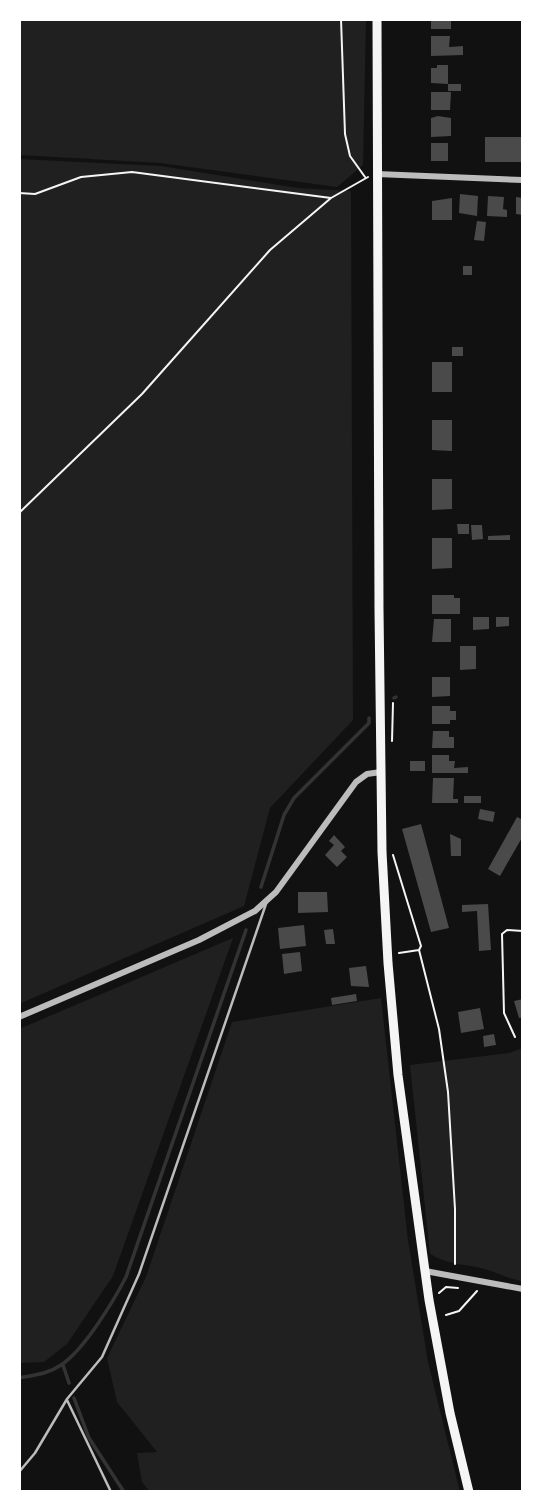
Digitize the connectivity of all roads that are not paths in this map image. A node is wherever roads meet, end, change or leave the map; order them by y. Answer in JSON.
{"nodes":[{"id":1,"x":377,"y":19,"type":"edge"},
{"id":2,"x":377,"y":174,"type":"junction"},
{"id":3,"x":523,"y":180,"type":"edge"},
{"id":4,"x":382,"y":772,"type":"junction"},
{"id":5,"x":267,"y":901,"type":"junction"},
{"id":6,"x":19,"y":1017,"type":"edge"},
{"id":7,"x":425,"y":1271,"type":"junction"},
{"id":8,"x":523,"y":1289,"type":"edge"},
{"id":9,"x":67,"y":1399,"type":"junction"},
{"id":10,"x":19,"y":1472,"type":"edge"},
{"id":11,"x":111,"y":1492,"type":"edge"},
{"id":12,"x":468,"y":1492,"type":"edge"}],
"edges":[{"from":1,"to":2,"type":"main road"},
{"from":2,"to":3,"type":"street"},
{"from":2,"to":4,"type":"main road"},
{"from":4,"to":5,"type":"street"},
{"from":4,"to":7,"type":"main road"},
{"from":5,"to":6,"type":"street"},
{"from":5,"to":9,"type":"lane"},
{"from":7,"to":8,"type":"street"},
{"from":7,"to":12,"type":"main road"},
{"from":9,"to":10,"type":"lane"},
{"from":9,"to":11,"type":"lane"}]}
